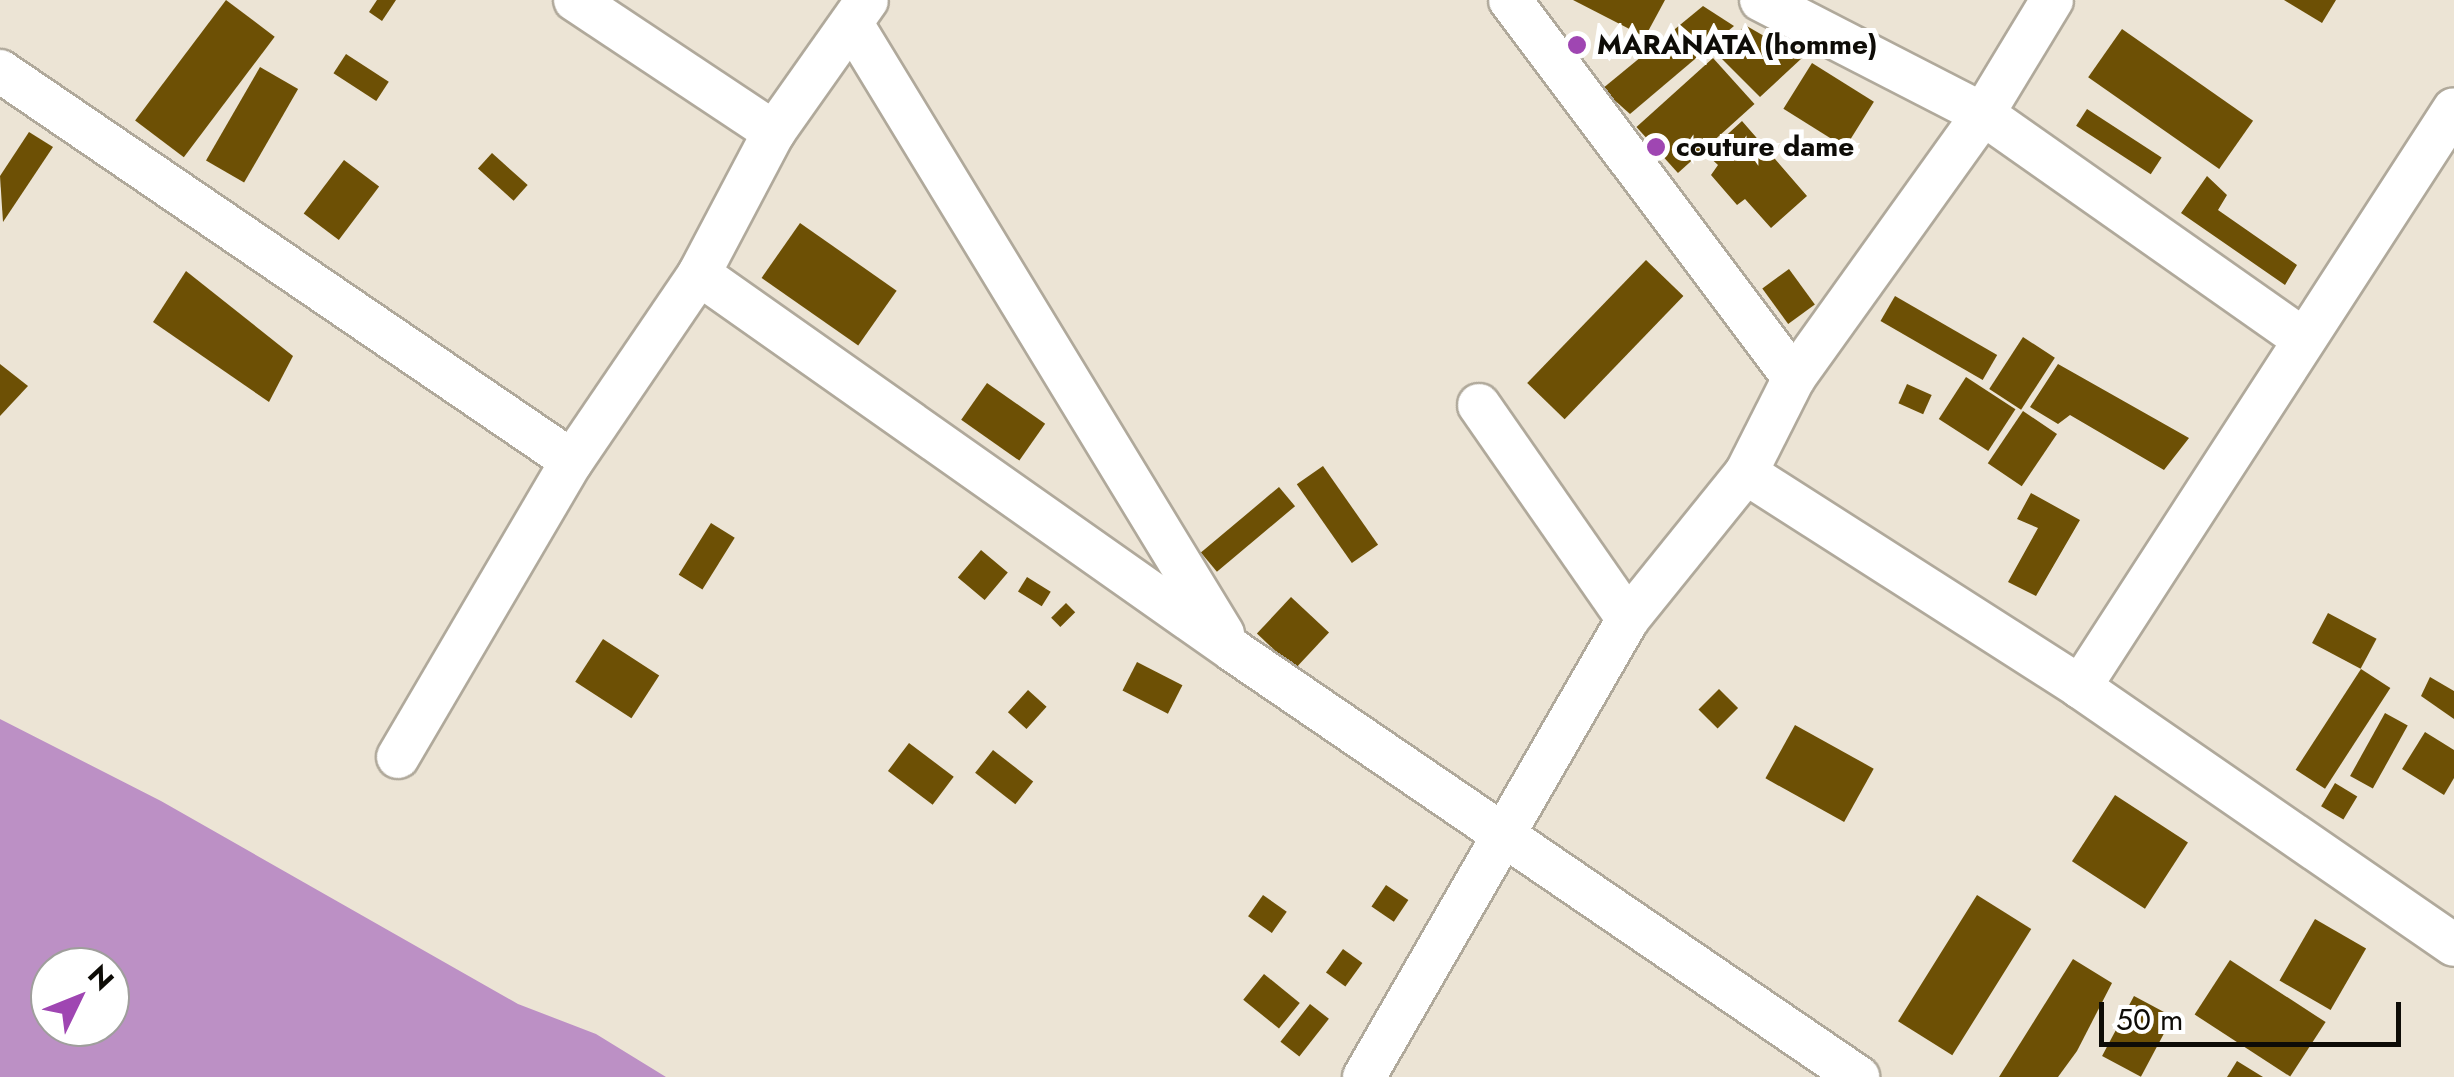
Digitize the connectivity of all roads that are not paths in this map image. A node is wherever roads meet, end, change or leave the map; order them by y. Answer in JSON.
{"nodes":[{"id":1,"x":576,"y":0,"type":"edge"},
{"id":2,"x":1510,"y":0,"type":"edge"},
{"id":3,"x":1761,"y":0,"type":"edge"},
{"id":4,"x":2052,"y":0,"type":"edge"},
{"id":5,"x":859,"y":12,"type":"edge"},
{"id":6,"x":0,"y":70,"type":"edge"},
{"id":7,"x":2454,"y":109,"type":"edge"},
{"id":8,"x":1984,"y":114,"type":"junction"},
{"id":9,"x":774,"y":132,"type":"junction"},
{"id":10,"x":699,"y":274,"type":"junction"},
{"id":11,"x":2302,"y":338,"type":"junction"},
{"id":12,"x":1794,"y":378,"type":"junction"},
{"id":13,"x":1480,"y":405,"type":"dead end"},
{"id":14,"x":572,"y":461,"type":"junction"},
{"id":15,"x":1746,"y":473,"type":"junction"},
{"id":16,"x":1628,"y":619,"type":"junction"},
{"id":17,"x":1234,"y":651,"type":"junction"},
{"id":18,"x":2080,"y":687,"type":"junction"},
{"id":19,"x":398,"y":757,"type":"dead end"},
{"id":20,"x":1507,"y":836,"type":"junction"},
{"id":21,"x":2454,"y":945,"type":"edge"},
{"id":22,"x":1364,"y":1077,"type":"edge"},
{"id":23,"x":1858,"y":1077,"type":"edge"}],
"edges":[{"from":1,"to":9,"type":"street"},
{"from":2,"to":12,"type":"street"},
{"from":3,"to":8,"type":"street"},
{"from":4,"to":8,"type":"street"},
{"from":5,"to":9,"type":"street"},
{"from":5,"to":17,"type":"street"},
{"from":6,"to":14,"type":"street"},
{"from":7,"to":11,"type":"street"},
{"from":8,"to":11,"type":"street"},
{"from":8,"to":12,"type":"street"},
{"from":9,"to":10,"type":"street"},
{"from":10,"to":14,"type":"street"},
{"from":10,"to":17,"type":"street"},
{"from":11,"to":18,"type":"street"},
{"from":12,"to":15,"type":"street"},
{"from":13,"to":16,"type":"street"},
{"from":14,"to":19,"type":"street"},
{"from":15,"to":16,"type":"street"},
{"from":15,"to":18,"type":"street"},
{"from":16,"to":20,"type":"street"},
{"from":17,"to":20,"type":"street"},
{"from":18,"to":21,"type":"street"},
{"from":20,"to":22,"type":"street"},
{"from":20,"to":23,"type":"street"}]}
